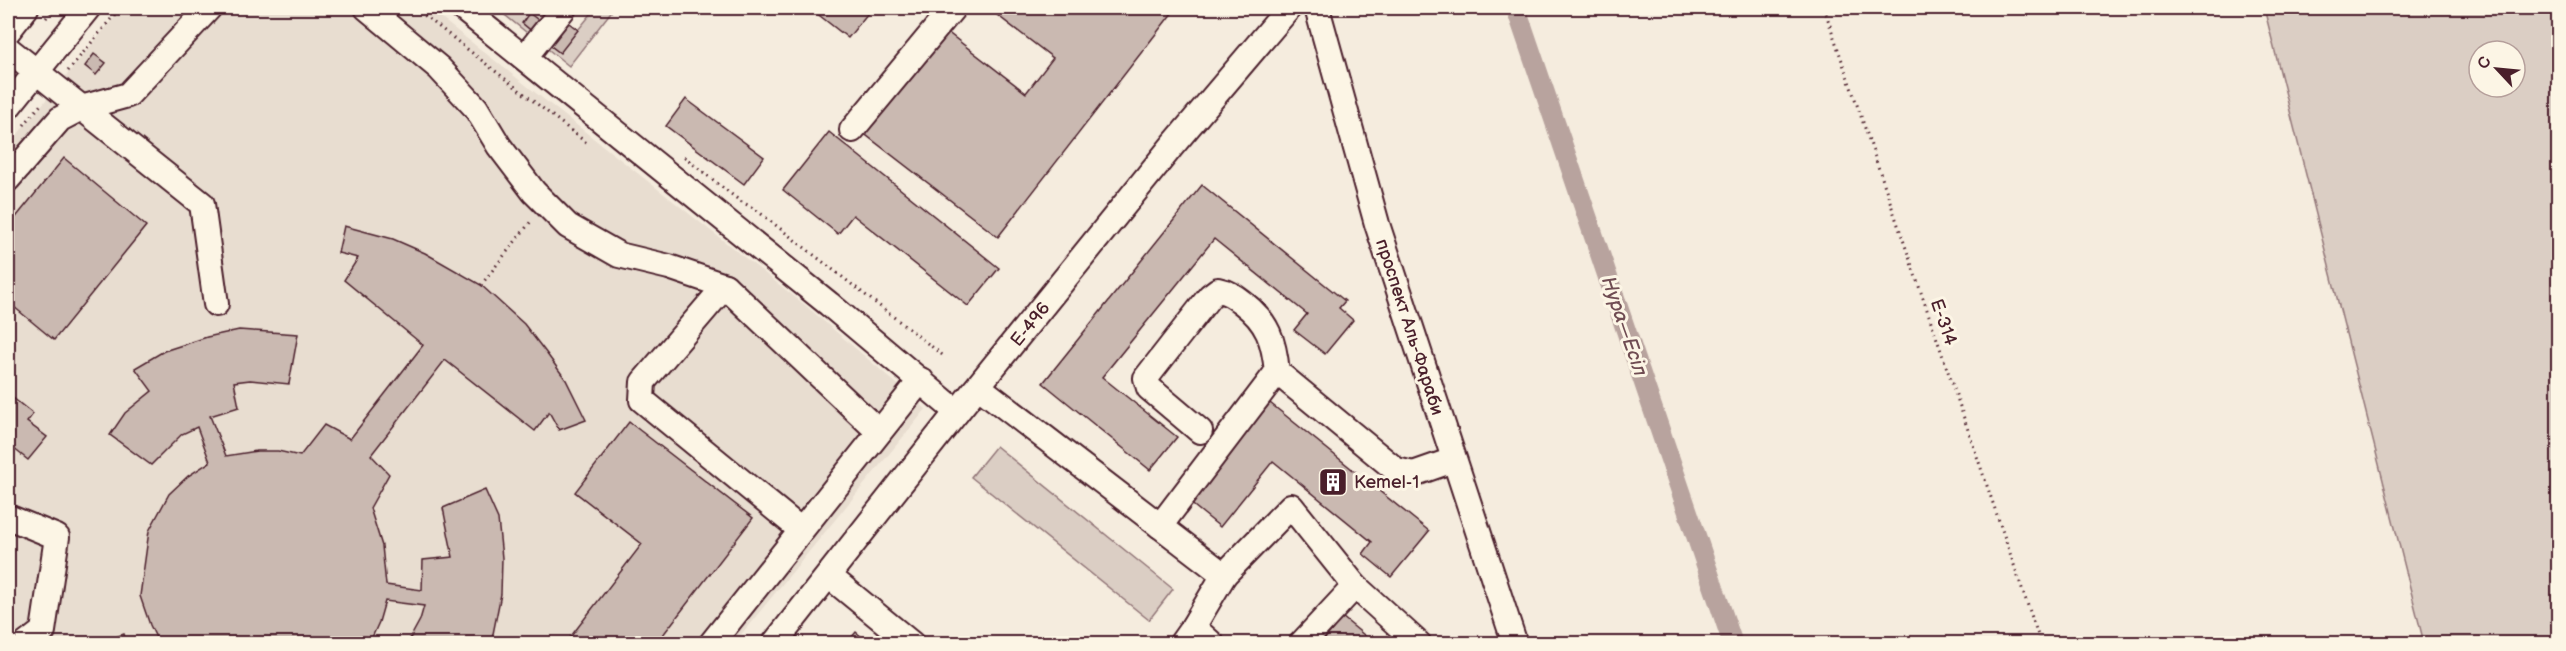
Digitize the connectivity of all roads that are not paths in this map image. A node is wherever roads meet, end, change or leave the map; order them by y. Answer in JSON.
{"nodes":[{"id":1,"x":26,"y":8,"type":"edge"},
{"id":2,"x":88,"y":8,"type":"edge"},
{"id":3,"x":209,"y":8,"type":"edge"},
{"id":4,"x":367,"y":8,"type":"edge"},
{"id":5,"x":462,"y":8,"type":"edge"},
{"id":6,"x":564,"y":8,"type":"edge"},
{"id":7,"x":953,"y":8,"type":"edge"},
{"id":8,"x":1289,"y":8,"type":"edge"},
{"id":9,"x":1317,"y":8,"type":"edge"},
{"id":10,"x":8,"y":31,"type":"edge"},
{"id":11,"x":8,"y":50,"type":"edge"},
{"id":12,"x":525,"y":57,"type":"junction"},
{"id":13,"x":36,"y":72,"type":"junction"},
{"id":14,"x":8,"y":107,"type":"edge"},
{"id":15,"x":81,"y":108,"type":"junction"},
{"id":16,"x":852,"y":130,"type":"dead end"},
{"id":17,"x":8,"y":179,"type":"edge"},
{"id":18,"x":724,"y":286,"type":"junction"},
{"id":19,"x":216,"y":304,"type":"dead end"},
{"id":20,"x":1277,"y":372,"type":"junction"},
{"id":21,"x":921,"y":380,"type":"junction"},
{"id":22,"x":979,"y":387,"type":"junction"},
{"id":23,"x":957,"y":412,"type":"junction"},
{"id":24,"x":1200,"y":431,"type":"dead end"},
{"id":25,"x":879,"y":432,"type":"junction"},
{"id":26,"x":1453,"y":460,"type":"junction"},
{"id":27,"x":8,"y":517,"type":"edge"},
{"id":28,"x":1160,"y":526,"type":"junction"},
{"id":29,"x":801,"y":530,"type":"junction"},
{"id":30,"x":1224,"y":575,"type":"junction"},
{"id":31,"x":829,"y":576,"type":"junction"},
{"id":32,"x":1354,"y":586,"type":"junction"},
{"id":33,"x":1187,"y":635,"type":"edge"},
{"id":34,"x":26,"y":644,"type":"edge"},
{"id":35,"x":711,"y":644,"type":"edge"},
{"id":36,"x":774,"y":644,"type":"edge"},
{"id":37,"x":912,"y":644,"type":"edge"},
{"id":38,"x":1212,"y":644,"type":"edge"},
{"id":39,"x":1301,"y":644,"type":"edge"},
{"id":40,"x":1419,"y":644,"type":"edge"},
{"id":41,"x":1515,"y":644,"type":"edge"}],
"edges":[{"from":1,"to":10,"type":"street"},
{"from":2,"to":13,"type":"street"},
{"from":3,"to":15,"type":"street"},
{"from":4,"to":18,"type":"street"},
{"from":5,"to":12,"type":"street"},
{"from":6,"to":12,"type":"street"},
{"from":7,"to":16,"type":"street"},
{"from":8,"to":22,"type":"street","name":"E-496"},
{"from":9,"to":26,"type":"street","name":"проспект Аль-Фараби"},
{"from":11,"to":13,"type":"street"},
{"from":12,"to":21,"type":"street"},
{"from":13,"to":14,"type":"street"},
{"from":13,"to":15,"type":"street"},
{"from":15,"to":17,"type":"street"},
{"from":15,"to":19,"type":"street"},
{"from":18,"to":25,"type":"street"},
{"from":18,"to":29,"type":"street"},
{"from":20,"to":24,"type":"street"},
{"from":20,"to":26,"type":"street"},
{"from":20,"to":28,"type":"street"},
{"from":21,"to":23,"type":"street"},
{"from":21,"to":25,"type":"street"},
{"from":22,"to":23,"type":"street","name":"E-496"},
{"from":22,"to":28,"type":"street"},
{"from":23,"to":31,"type":"street","name":"E-496"},
{"from":25,"to":29,"type":"street"},
{"from":26,"to":41,"type":"street","name":"проспект Аль-Фараби"},
{"from":27,"to":34,"type":"street"},
{"from":28,"to":30,"type":"street"},
{"from":29,"to":35,"type":"street"},
{"from":30,"to":32,"type":"street"},
{"from":30,"to":33,"type":"street"},
{"from":31,"to":36,"type":"street","name":"E-496"},
{"from":31,"to":37,"type":"street"},
{"from":32,"to":39,"type":"street"},
{"from":32,"to":40,"type":"street"},
{"from":33,"to":38,"type":"street"}]}
